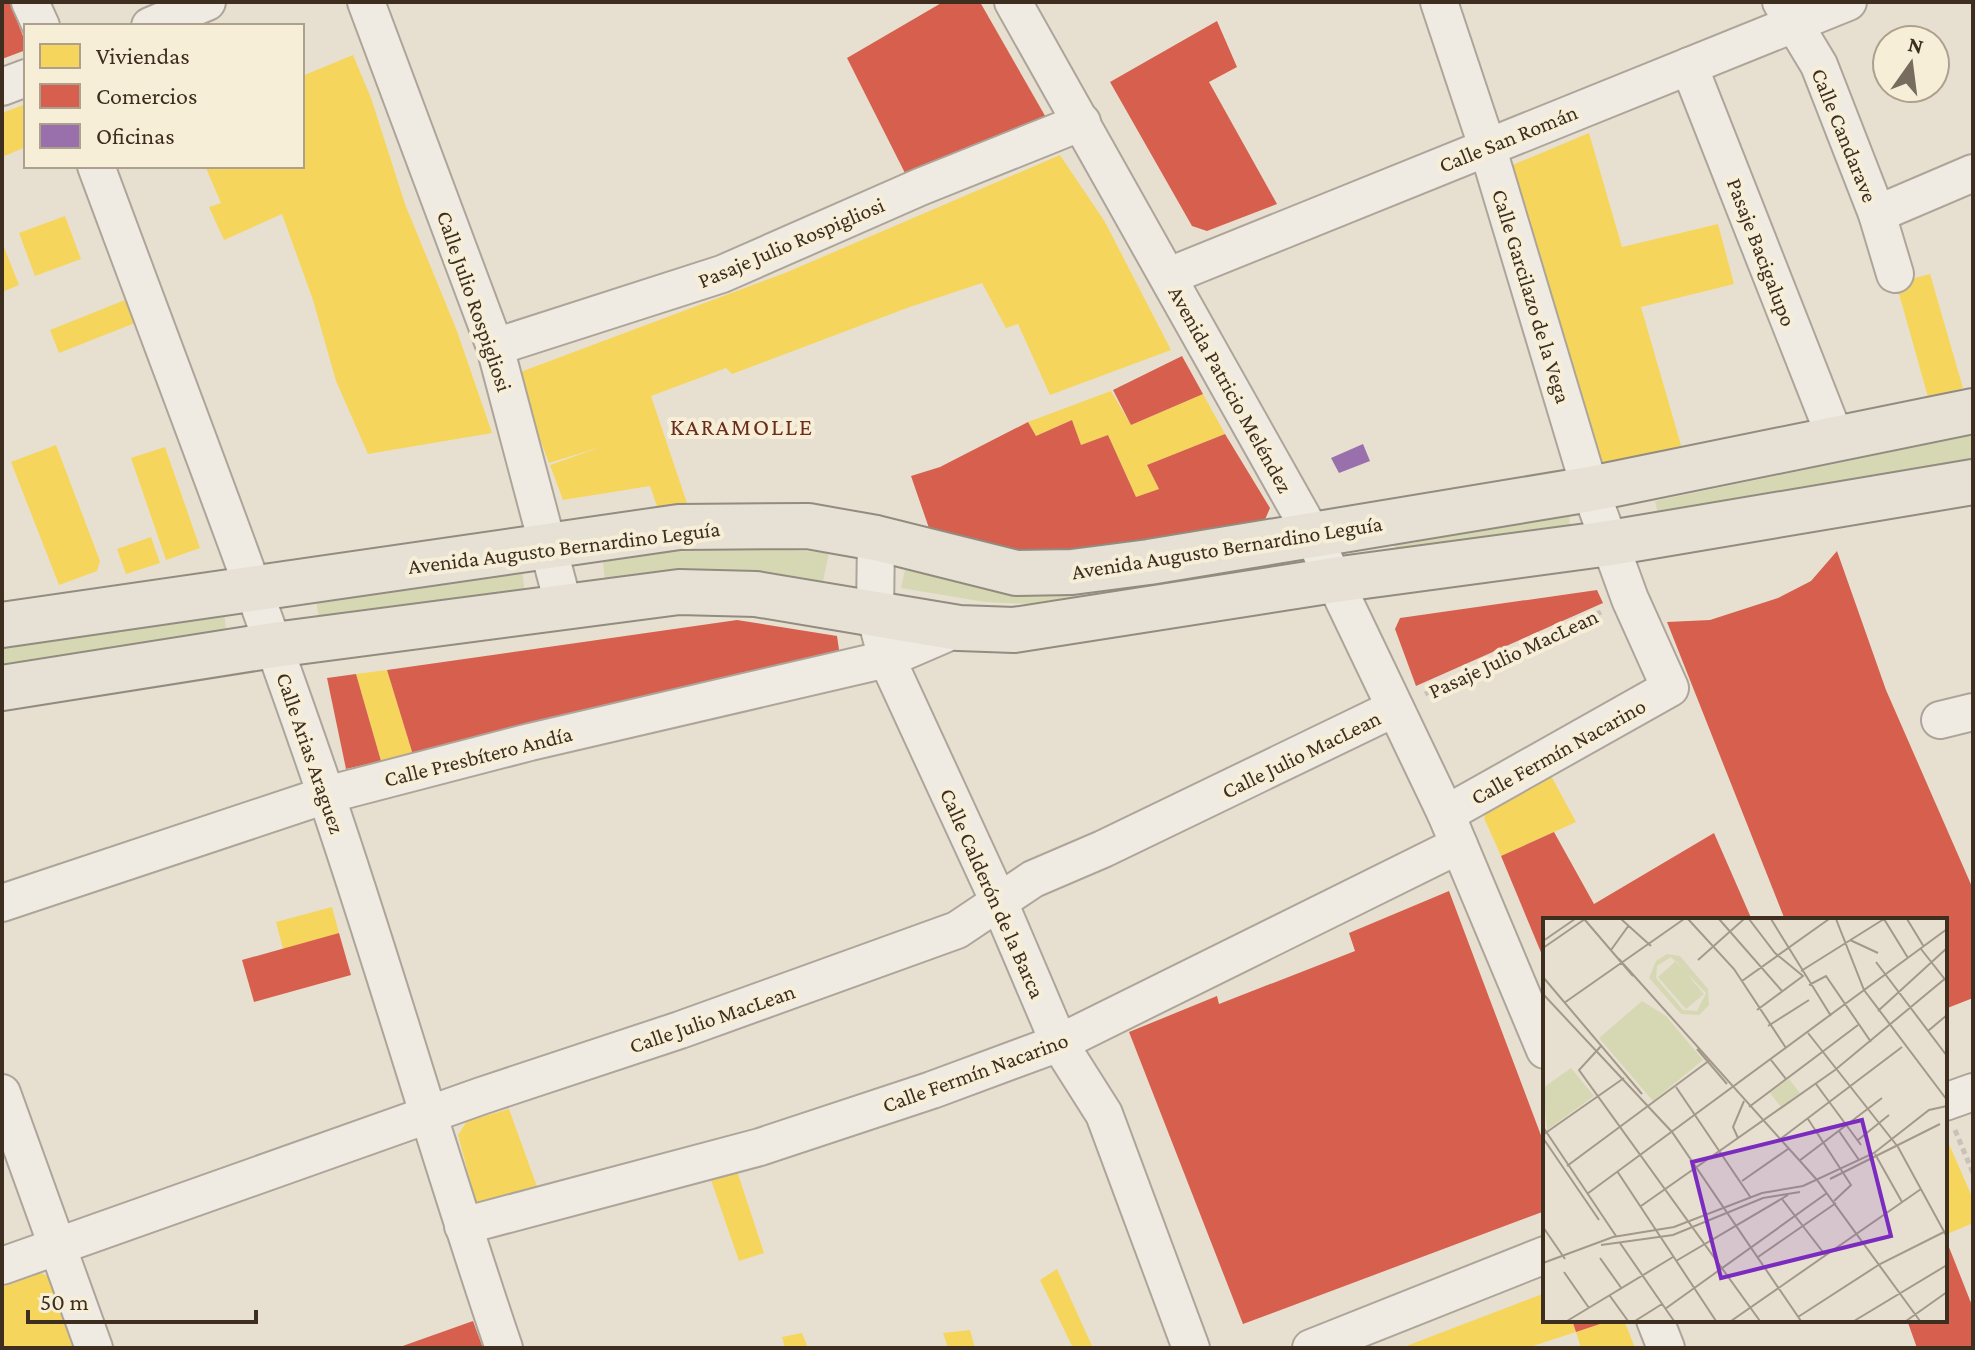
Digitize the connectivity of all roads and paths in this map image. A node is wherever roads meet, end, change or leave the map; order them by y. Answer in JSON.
{"nodes":[{"id":1,"x":30,"y":2,"type":"edge"},
{"id":2,"x":207,"y":2,"type":"edge"},
{"id":3,"x":366,"y":2,"type":"edge"},
{"id":4,"x":1013,"y":2,"type":"edge"},
{"id":5,"x":1439,"y":2,"type":"edge"},
{"id":6,"x":1848,"y":2,"type":"edge"},
{"id":7,"x":1788,"y":13,"type":"edge"},
{"id":8,"x":40,"y":24,"type":"edge"},
{"id":9,"x":155,"y":24,"type":"edge"},
{"id":10,"x":1689,"y":66,"type":"junction"},
{"id":11,"x":24,"y":79,"type":"edge"},
{"id":12,"x":2,"y":87,"type":"edge"},
{"id":13,"x":1082,"y":122,"type":"junction"},
{"id":14,"x":1487,"y":146,"type":"junction"},
{"id":15,"x":97,"y":168,"type":"edge"},
{"id":16,"x":1973,"y":173,"type":"edge"},
{"id":17,"x":1877,"y":214,"type":"junction"},
{"id":18,"x":1895,"y":274,"type":"dead end"},
{"id":19,"x":1169,"y":276,"type":"junction"},
{"id":20,"x":495,"y":347,"type":"junction"},
{"id":21,"x":1973,"y":411,"type":"edge"},
{"id":22,"x":1835,"y":437,"type":"junction"},
{"id":23,"x":1973,"y":482,"type":"edge"},
{"id":24,"x":1590,"y":489,"type":"junction"},
{"id":25,"x":1312,"y":534,"type":"junction"},
{"id":26,"x":876,"y":538,"type":"junction"},
{"id":27,"x":1610,"y":543,"type":"junction"},
{"id":28,"x":548,"y":548,"type":"junction"},
{"id":29,"x":1334,"y":580,"type":"junction"},
{"id":30,"x":253,"y":589,"type":"junction"},
{"id":31,"x":1630,"y":599,"type":"junction"},
{"id":32,"x":564,"y":607,"type":"junction"},
{"id":33,"x":875,"y":614,"type":"junction"},
{"id":34,"x":2,"y":625,"type":"edge"},
{"id":35,"x":959,"y":628,"type":"junction"},
{"id":36,"x":274,"y":645,"type":"junction"},
{"id":37,"x":887,"y":659,"type":"junction"},
{"id":38,"x":2,"y":688,"type":"edge"},
{"id":39,"x":1670,"y":688,"type":"joint"},
{"id":40,"x":1395,"y":708,"type":"junction"},
{"id":41,"x":326,"y":795,"type":"junction"},
{"id":42,"x":1452,"y":829,"type":"junction"},
{"id":43,"x":999,"y":902,"type":"junction"},
{"id":44,"x":2,"y":903,"type":"edge"},
{"id":45,"x":1059,"y":1043,"type":"junction"},
{"id":46,"x":1543,"y":1045,"type":"edge"},
{"id":47,"x":1973,"y":1092,"type":"edge"},
{"id":48,"x":2,"y":1093,"type":"edge"},
{"id":49,"x":1948,"y":1111,"type":"edge"},
{"id":50,"x":428,"y":1115,"type":"junction"},
{"id":51,"x":1973,"y":1173,"type":"edge"},
{"id":52,"x":463,"y":1226,"type":"junction"},
{"id":53,"x":57,"y":1245,"type":"junction"},
{"id":54,"x":1543,"y":1256,"type":"edge"},
{"id":55,"x":2,"y":1266,"type":"edge"},
{"id":56,"x":1656,"y":1322,"type":"edge"},
{"id":57,"x":94,"y":1348,"type":"edge"},
{"id":58,"x":504,"y":1348,"type":"edge"},
{"id":59,"x":1191,"y":1348,"type":"edge"},
{"id":60,"x":1311,"y":1348,"type":"edge"},
{"id":61,"x":1666,"y":1348,"type":"edge"}],
"edges":[{"from":1,"to":8,"type":"street"},
{"from":2,"to":9,"type":"street"},
{"from":3,"to":20,"type":"street","name":"Calle Julio Rospigliosi"},
{"from":4,"to":13,"type":"street","name":"Avenida Patricio Meléndez"},
{"from":5,"to":14,"type":"street","name":"Calle Garcilazo de la Vega"},
{"from":6,"to":7,"type":"street","name":"Calle San Román"},
{"from":7,"to":10,"type":"street","name":"Calle San Román"},
{"from":7,"to":17,"type":"street","name":"Calle Candarave"},
{"from":10,"to":14,"type":"street","name":"Calle San Román"},
{"from":10,"to":22,"type":"street","name":"Pasaje Bacigalupo"},
{"from":11,"to":12,"type":"street"},
{"from":13,"to":19,"type":"street","name":"Avenida Patricio Meléndez"},
{"from":13,"to":20,"type":"street","name":"Pasaje Julio Rospigliosi"},
{"from":14,"to":19,"type":"street","name":"Calle San Román"},
{"from":14,"to":24,"type":"street","name":"Calle Garcilazo de la Vega"},
{"from":15,"to":30,"type":"street","name":"Calle Arias Araguez"},
{"from":16,"to":17,"type":"street"},
{"from":17,"to":18,"type":"street","name":"Calle Candarave"},
{"from":19,"to":25,"type":"street","name":"Avenida Patricio Meléndez"},
{"from":20,"to":28,"type":"street","name":"Calle Julio Rospigliosi"},
{"from":21,"to":22,"type":"main road","name":"Avenida Augusto Bernardino Leguía"},
{"from":22,"to":24,"type":"main road","name":"Avenida Augusto Bernardino Leguía"},
{"from":23,"to":27,"type":"main road"},
{"from":24,"to":25,"type":"main road","name":"Avenida Augusto Bernardino Leguía"},
{"from":24,"to":27,"type":"street","name":"Calle Garcilazo de la Vega"},
{"from":25,"to":26,"type":"main road","name":"Avenida Augusto Bernardino Leguía"},
{"from":25,"to":29,"type":"street","name":"Avenida Patricio Meléndez"},
{"from":26,"to":28,"type":"main road","name":"Avenida Augusto Bernardino Leguía"},
{"from":26,"to":33,"type":"street","name":"Calle Calderón de la Barca"},
{"from":27,"to":29,"type":"main road"},
{"from":27,"to":31,"type":"street","name":"Calle Garcilazo de la Vega"},
{"from":28,"to":30,"type":"main road","name":"Avenida Augusto Bernardino Leguía"},
{"from":28,"to":32,"type":"street","name":"Calle Julio Rospigliosi"},
{"from":29,"to":35,"type":"main road"},
{"from":29,"to":40,"type":"street","name":"Avenida Patricio Meléndez"},
{"from":30,"to":34,"type":"main road","name":"Avenida Augusto Bernardino Leguía"},
{"from":30,"to":36,"type":"street","name":"Calle Arias Araguez"},
{"from":31,"to":39,"type":"street","name":"Calle Garcilazo de la Vega"},
{"from":31,"to":40,"type":"path","name":"Pasaje Julio MacLean"},
{"from":32,"to":33,"type":"main road"},
{"from":32,"to":36,"type":"main road"},
{"from":33,"to":35,"type":"main road"},
{"from":33,"to":37,"type":"street","name":"Calle Calderón de la Barca"},
{"from":35,"to":37,"type":"street","name":"Calle Presbítero Andía"},
{"from":36,"to":38,"type":"main road"},
{"from":36,"to":41,"type":"street","name":"Calle Arias Araguez"},
{"from":37,"to":41,"type":"street","name":"Calle Presbítero Andía"},
{"from":37,"to":43,"type":"street","name":"Calle Calderón de la Barca"},
{"from":39,"to":42,"type":"street","name":"Calle Fermín Nacarino"},
{"from":40,"to":42,"type":"street","name":"Avenida Patricio Meléndez"},
{"from":40,"to":43,"type":"street","name":"Calle Julio MacLean"},
{"from":41,"to":44,"type":"street","name":"Calle Presbítero Andía"},
{"from":41,"to":50,"type":"street","name":"Calle Arias Araguez"},
{"from":42,"to":45,"type":"street","name":"Calle Fermín Nacarino"},
{"from":42,"to":46,"type":"street","name":"Avenida Patricio Meléndez"},
{"from":43,"to":45,"type":"street","name":"Calle Calderón de la Barca"},
{"from":43,"to":50,"type":"street","name":"Calle Julio MacLean"},
{"from":45,"to":52,"type":"street","name":"Calle Fermín Nacarino"},
{"from":45,"to":59,"type":"street","name":"Calle Calderón de la Barca"},
{"from":47,"to":49,"type":"street"},
{"from":48,"to":53,"type":"street"},
{"from":49,"to":51,"type":"path"},
{"from":50,"to":52,"type":"street","name":"Calle Arias Araguez"},
{"from":50,"to":53,"type":"street","name":"Calle Julio MacLean"},
{"from":52,"to":58,"type":"street","name":"Calle Arias Araguez"},
{"from":53,"to":55,"type":"street","name":"Calle Julio MacLean"},
{"from":53,"to":57,"type":"street"},
{"from":54,"to":60,"type":"street"},
{"from":56,"to":61,"type":"street"}]}
